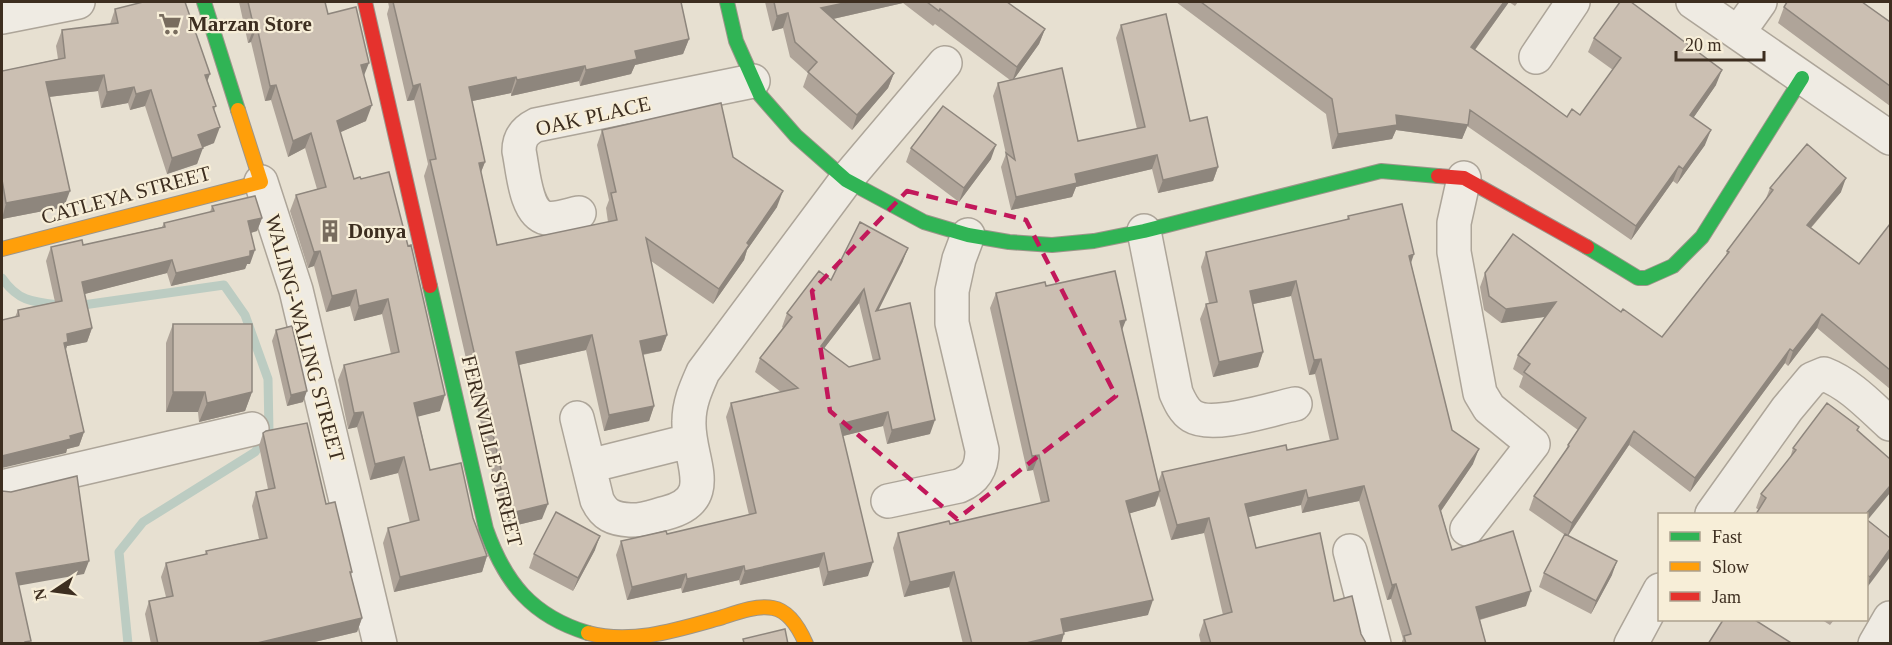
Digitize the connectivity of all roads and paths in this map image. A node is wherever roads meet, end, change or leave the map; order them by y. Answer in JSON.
{"nodes":[{"id":1,"x":78,"y":2,"type":"edge"},
{"id":2,"x":204,"y":2,"type":"edge"},
{"id":3,"x":365,"y":2,"type":"edge"},
{"id":4,"x":727,"y":2,"type":"edge"},
{"id":5,"x":1573,"y":2,"type":"edge"},
{"id":6,"x":1693,"y":2,"type":"edge"},
{"id":7,"x":1760,"y":2,"type":"edge"},
{"id":8,"x":2,"y":17,"type":"edge"},
{"id":9,"x":1738,"y":33,"type":"junction"},
{"id":10,"x":1536,"y":57,"type":"dead end"},
{"id":11,"x":945,"y":63,"type":"dead end"},
{"id":12,"x":1802,"y":78,"type":"junction"},
{"id":13,"x":753,"y":81,"type":"junction"},
{"id":14,"x":1890,"y":138,"type":"edge"},
{"id":15,"x":1464,"y":178,"type":"junction"},
{"id":16,"x":846,"y":180,"type":"junction"},
{"id":17,"x":261,"y":182,"type":"junction"},
{"id":18,"x":579,"y":213,"type":"dead end"},
{"id":19,"x":1144,"y":231,"type":"junction"},
{"id":20,"x":968,"y":235,"type":"junction"},
{"id":21,"x":2,"y":249,"type":"edge"},
{"id":22,"x":1295,"y":404,"type":"dead end"},
{"id":23,"x":577,"y":418,"type":"dead end"},
{"id":24,"x":1890,"y":424,"type":"edge"},
{"id":25,"x":252,"y":429,"type":"dead end"},
{"id":26,"x":689,"y":441,"type":"junction"},
{"id":27,"x":589,"y":465,"type":"junction"},
{"id":28,"x":2,"y":487,"type":"edge"},
{"id":29,"x":888,"y":501,"type":"dead end"},
{"id":30,"x":1713,"y":513,"type":"edge"},
{"id":31,"x":1467,"y":529,"type":"dead end"},
{"id":32,"x":1350,"y":551,"type":"dead end"},
{"id":33,"x":1658,"y":592,"type":"edge"},
{"id":34,"x":1890,"y":618,"type":"edge"},
{"id":35,"x":380,"y":644,"type":"edge"},
{"id":36,"x":806,"y":644,"type":"edge"},
{"id":37,"x":1374,"y":644,"type":"edge"},
{"id":38,"x":1631,"y":644,"type":"edge"},
{"id":39,"x":1875,"y":644,"type":"edge"}],
"edges":[{"from":1,"to":8,"type":"street"},
{"from":2,"to":17,"type":"street","name":"WALING-WALING STREET"},
{"from":3,"to":36,"type":"street","name":"FERNVILLE STREET"},
{"from":4,"to":13,"type":"street"},
{"from":5,"to":10,"type":"street"},
{"from":6,"to":9,"type":"street"},
{"from":7,"to":9,"type":"street"},
{"from":9,"to":12,"type":"street"},
{"from":11,"to":16,"type":"street"},
{"from":12,"to":14,"type":"street"},
{"from":12,"to":15,"type":"street"},
{"from":13,"to":16,"type":"street"},
{"from":13,"to":18,"type":"street","name":"OAK PLACE"},
{"from":15,"to":19,"type":"street"},
{"from":15,"to":31,"type":"street"},
{"from":16,"to":20,"type":"street"},
{"from":16,"to":26,"type":"street"},
{"from":17,"to":21,"type":"street","name":"CATLEYA STREET"},
{"from":17,"to":35,"type":"street","name":"WALING-WALING STREET"},
{"from":19,"to":20,"type":"street"},
{"from":19,"to":22,"type":"street"},
{"from":20,"to":29,"type":"street"},
{"from":23,"to":27,"type":"street"},
{"from":24,"to":30,"type":"street"},
{"from":25,"to":28,"type":"street"},
{"from":26,"to":27,"type":"street"},
{"from":26,"to":27,"type":"street"},
{"from":32,"to":37,"type":"street"},
{"from":33,"to":38,"type":"street"},
{"from":34,"to":39,"type":"street"}]}
